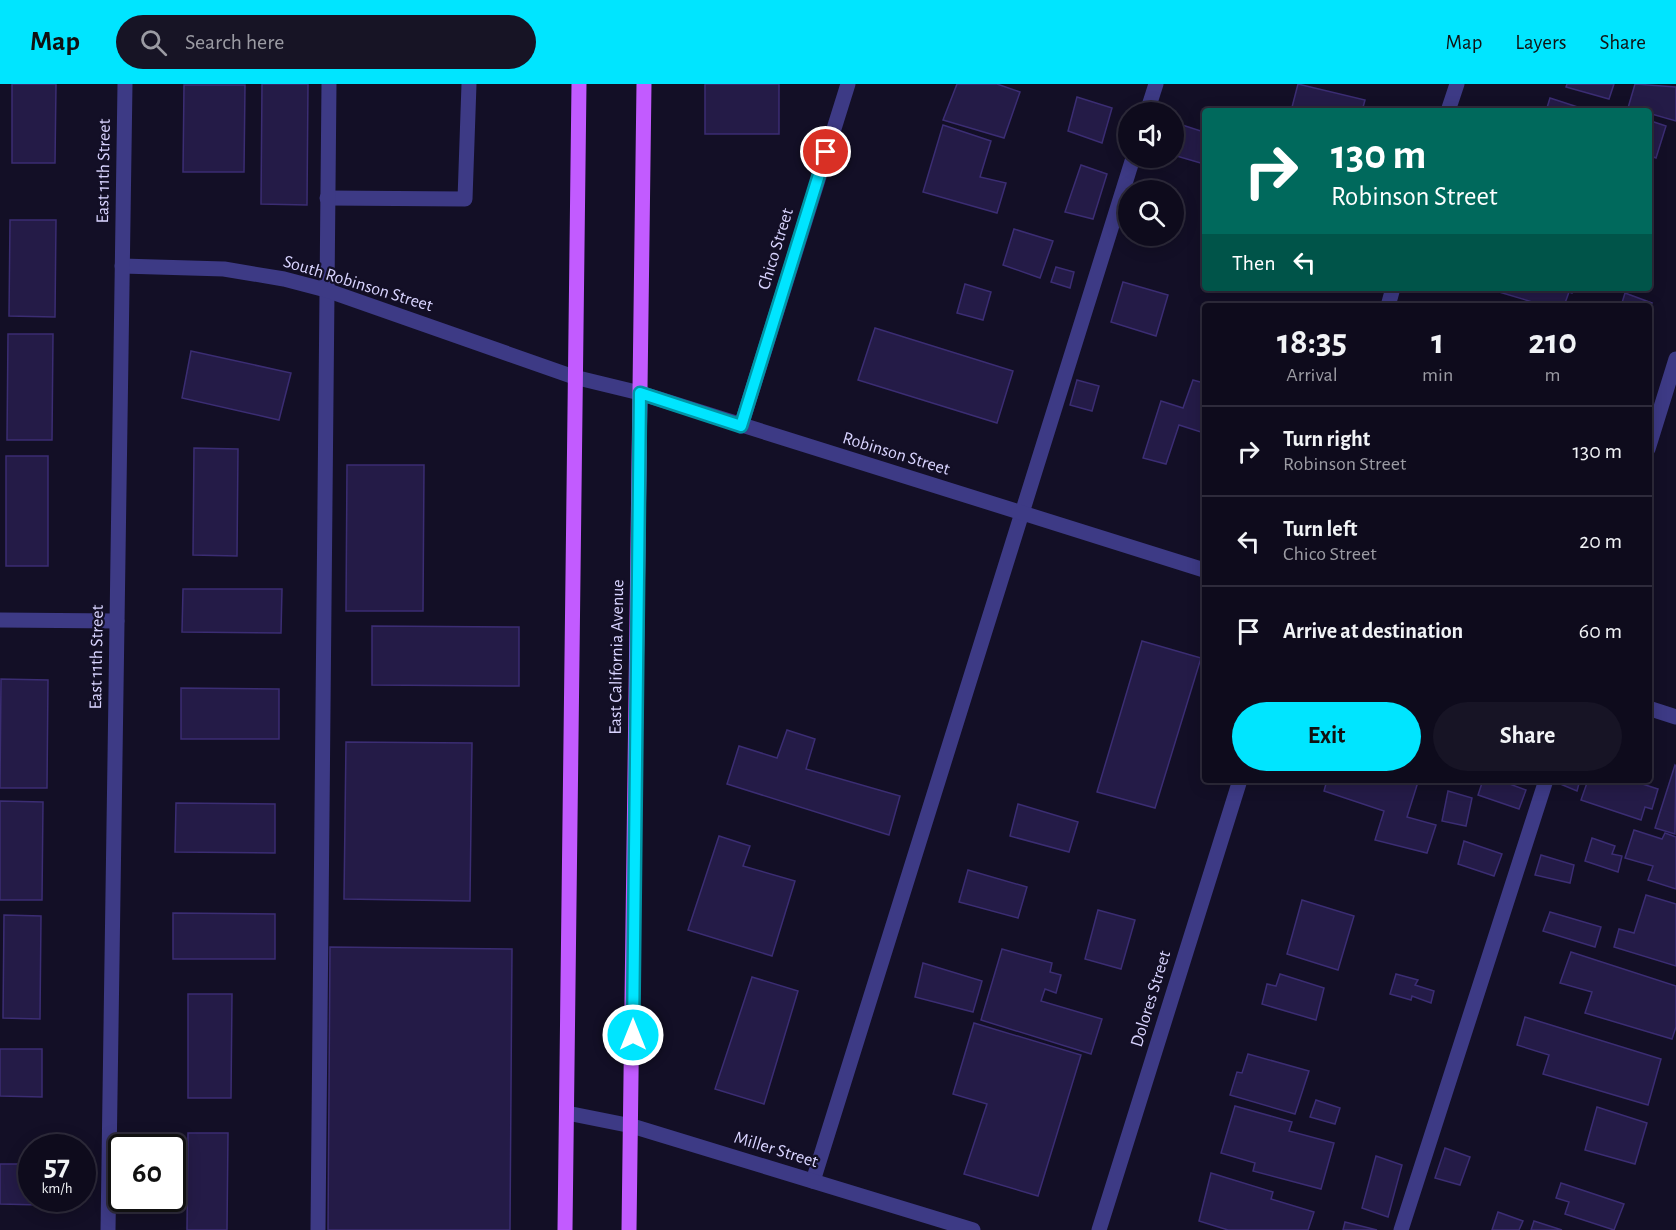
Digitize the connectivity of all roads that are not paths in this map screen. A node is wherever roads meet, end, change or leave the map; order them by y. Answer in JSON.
{"nodes":[{"id":1,"x":125,"y":84,"type":"edge"},
{"id":2,"x":328,"y":84,"type":"edge"},
{"id":3,"x":469,"y":84,"type":"edge"},
{"id":4,"x":579,"y":84,"type":"edge"},
{"id":5,"x":644,"y":84,"type":"edge"},
{"id":6,"x":848,"y":84,"type":"edge"},
{"id":7,"x":1156,"y":84,"type":"edge"},
{"id":8,"x":1457,"y":84,"type":"edge"},
{"id":9,"x":1150,"y":102,"type":"edge"},
{"id":10,"x":1449,"y":108,"type":"edge"},
{"id":11,"x":1130,"y":168,"type":"edge"},
{"id":12,"x":327,"y":198,"type":"junction"},
{"id":13,"x":122,"y":266,"type":"junction"},
{"id":14,"x":326,"y":290,"type":"junction"},
{"id":15,"x":1676,"y":359,"type":"edge"},
{"id":16,"x":574,"y":377,"type":"junction"},
{"id":17,"x":640,"y":393,"type":"junction"},
{"id":18,"x":741,"y":426,"type":"junction"},
{"id":19,"x":1652,"y":436,"type":"edge"},
{"id":20,"x":1021,"y":513,"type":"junction"},
{"id":21,"x":1202,"y":569,"type":"edge"},
{"id":22,"x":0,"y":620,"type":"edge"},
{"id":23,"x":117,"y":621,"type":"junction"},
{"id":24,"x":1652,"y":709,"type":"edge"},
{"id":25,"x":1676,"y":717,"type":"edge"},
{"id":26,"x":1239,"y":783,"type":"edge"},
{"id":27,"x":1545,"y":783,"type":"edge"},
{"id":28,"x":567,"y":1113,"type":"junction"},
{"id":29,"x":632,"y":1126,"type":"junction"},
{"id":30,"x":813,"y":1181,"type":"junction"},
{"id":31,"x":108,"y":1230,"type":"edge"},
{"id":32,"x":318,"y":1230,"type":"edge"},
{"id":33,"x":565,"y":1230,"type":"edge"},
{"id":34,"x":629,"y":1230,"type":"edge"},
{"id":35,"x":973,"y":1230,"type":"edge"},
{"id":36,"x":1099,"y":1230,"type":"edge"},
{"id":37,"x":1401,"y":1230,"type":"edge"}],
"edges":[{"from":1,"to":13,"type":"street","name":"East 11th Street"},
{"from":2,"to":12,"type":"street"},
{"from":3,"to":12,"type":"street"},
{"from":4,"to":16,"type":"main road"},
{"from":5,"to":17,"type":"main road","name":"East California Avenue"},
{"from":6,"to":18,"type":"street","name":"Chico Street"},
{"from":7,"to":9,"type":"street"},
{"from":8,"to":10,"type":"street"},
{"from":11,"to":20,"type":"street"},
{"from":12,"to":14,"type":"street"},
{"from":13,"to":14,"type":"street","name":"South Robinson Street"},
{"from":13,"to":23,"type":"street","name":"East 11th Street"},
{"from":14,"to":16,"type":"street","name":"South Robinson Street"},
{"from":14,"to":32,"type":"street"},
{"from":15,"to":19,"type":"street"},
{"from":16,"to":17,"type":"street","name":"Robinson Street"},
{"from":16,"to":28,"type":"main road"},
{"from":17,"to":18,"type":"street","name":"Robinson Street"},
{"from":17,"to":29,"type":"main road","name":"East California Avenue"},
{"from":18,"to":20,"type":"street","name":"Robinson Street"},
{"from":20,"to":21,"type":"street","name":"Robinson Street"},
{"from":20,"to":30,"type":"street"},
{"from":22,"to":23,"type":"street"},
{"from":23,"to":31,"type":"street","name":"East 11th Street"},
{"from":24,"to":25,"type":"street"},
{"from":26,"to":36,"type":"street","name":"Dolores Street"},
{"from":27,"to":37,"type":"street"},
{"from":28,"to":29,"type":"street","name":"Miller Street"},
{"from":28,"to":33,"type":"main road"},
{"from":29,"to":30,"type":"street","name":"Miller Street"},
{"from":29,"to":34,"type":"main road","name":"East California Avenue"},
{"from":30,"to":35,"type":"street","name":"Miller Street"}]}
